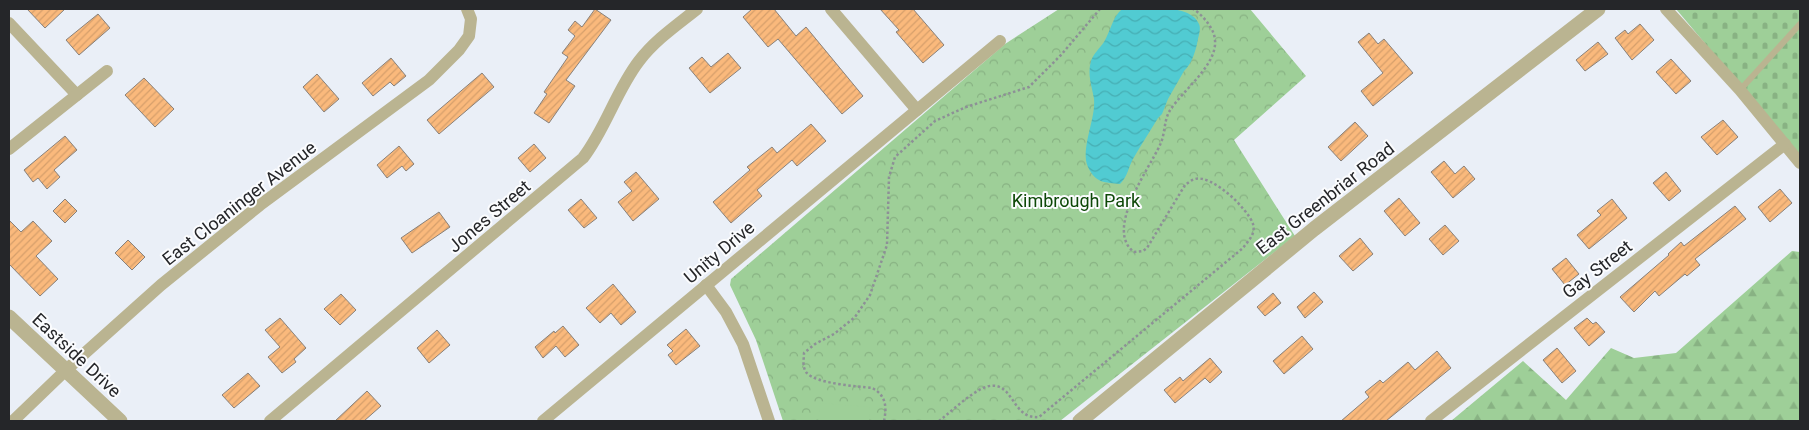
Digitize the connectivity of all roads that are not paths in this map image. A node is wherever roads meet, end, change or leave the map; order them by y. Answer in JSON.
{"nodes":[{"id":1,"x":467,"y":9,"type":"edge"},
{"id":2,"x":697,"y":9,"type":"edge"},
{"id":3,"x":831,"y":9,"type":"edge"},
{"id":4,"x":1598,"y":9,"type":"edge"},
{"id":5,"x":1666,"y":9,"type":"edge"},
{"id":6,"x":9,"y":23,"type":"edge"},
{"id":7,"x":1800,"y":24,"type":"edge"},
{"id":8,"x":1000,"y":41,"type":"dead end"},
{"id":9,"x":107,"y":71,"type":"dead end"},
{"id":10,"x":1740,"y":90,"type":"junction"},
{"id":11,"x":78,"y":95,"type":"junction"},
{"id":12,"x":917,"y":110,"type":"junction"},
{"id":13,"x":1785,"y":144,"type":"junction"},
{"id":14,"x":9,"y":150,"type":"edge"},
{"id":15,"x":1800,"y":163,"type":"edge"},
{"id":16,"x":706,"y":285,"type":"junction"},
{"id":17,"x":9,"y":317,"type":"edge"},
{"id":18,"x":66,"y":370,"type":"junction"},
{"id":19,"x":13,"y":421,"type":"edge"},
{"id":20,"x":120,"y":421,"type":"edge"},
{"id":21,"x":270,"y":421,"type":"edge"},
{"id":22,"x":543,"y":421,"type":"edge"},
{"id":23,"x":769,"y":421,"type":"edge"},
{"id":24,"x":1080,"y":421,"type":"edge"},
{"id":25,"x":1431,"y":421,"type":"edge"}],
"edges":[{"from":1,"to":18,"type":"street","name":"East Cloaninger Avenue"},
{"from":2,"to":21,"type":"street","name":"Jones Street"},
{"from":3,"to":12,"type":"street"},
{"from":4,"to":24,"type":"street","name":"East Greenbriar Road"},
{"from":5,"to":10,"type":"street"},
{"from":6,"to":11,"type":"street"},
{"from":7,"to":10,"type":"lane"},
{"from":8,"to":12,"type":"street","name":"Unity Drive"},
{"from":9,"to":11,"type":"street"},
{"from":10,"to":13,"type":"street"},
{"from":11,"to":14,"type":"street"},
{"from":12,"to":16,"type":"street","name":"Unity Drive"},
{"from":13,"to":15,"type":"street"},
{"from":13,"to":25,"type":"street","name":"Gay Street"},
{"from":16,"to":22,"type":"street","name":"Unity Drive"},
{"from":16,"to":23,"type":"street"},
{"from":17,"to":18,"type":"street","name":"Eastside Drive"},
{"from":18,"to":19,"type":"street","name":"East Cloaninger Avenue"},
{"from":18,"to":20,"type":"street","name":"Eastside Drive"}]}
